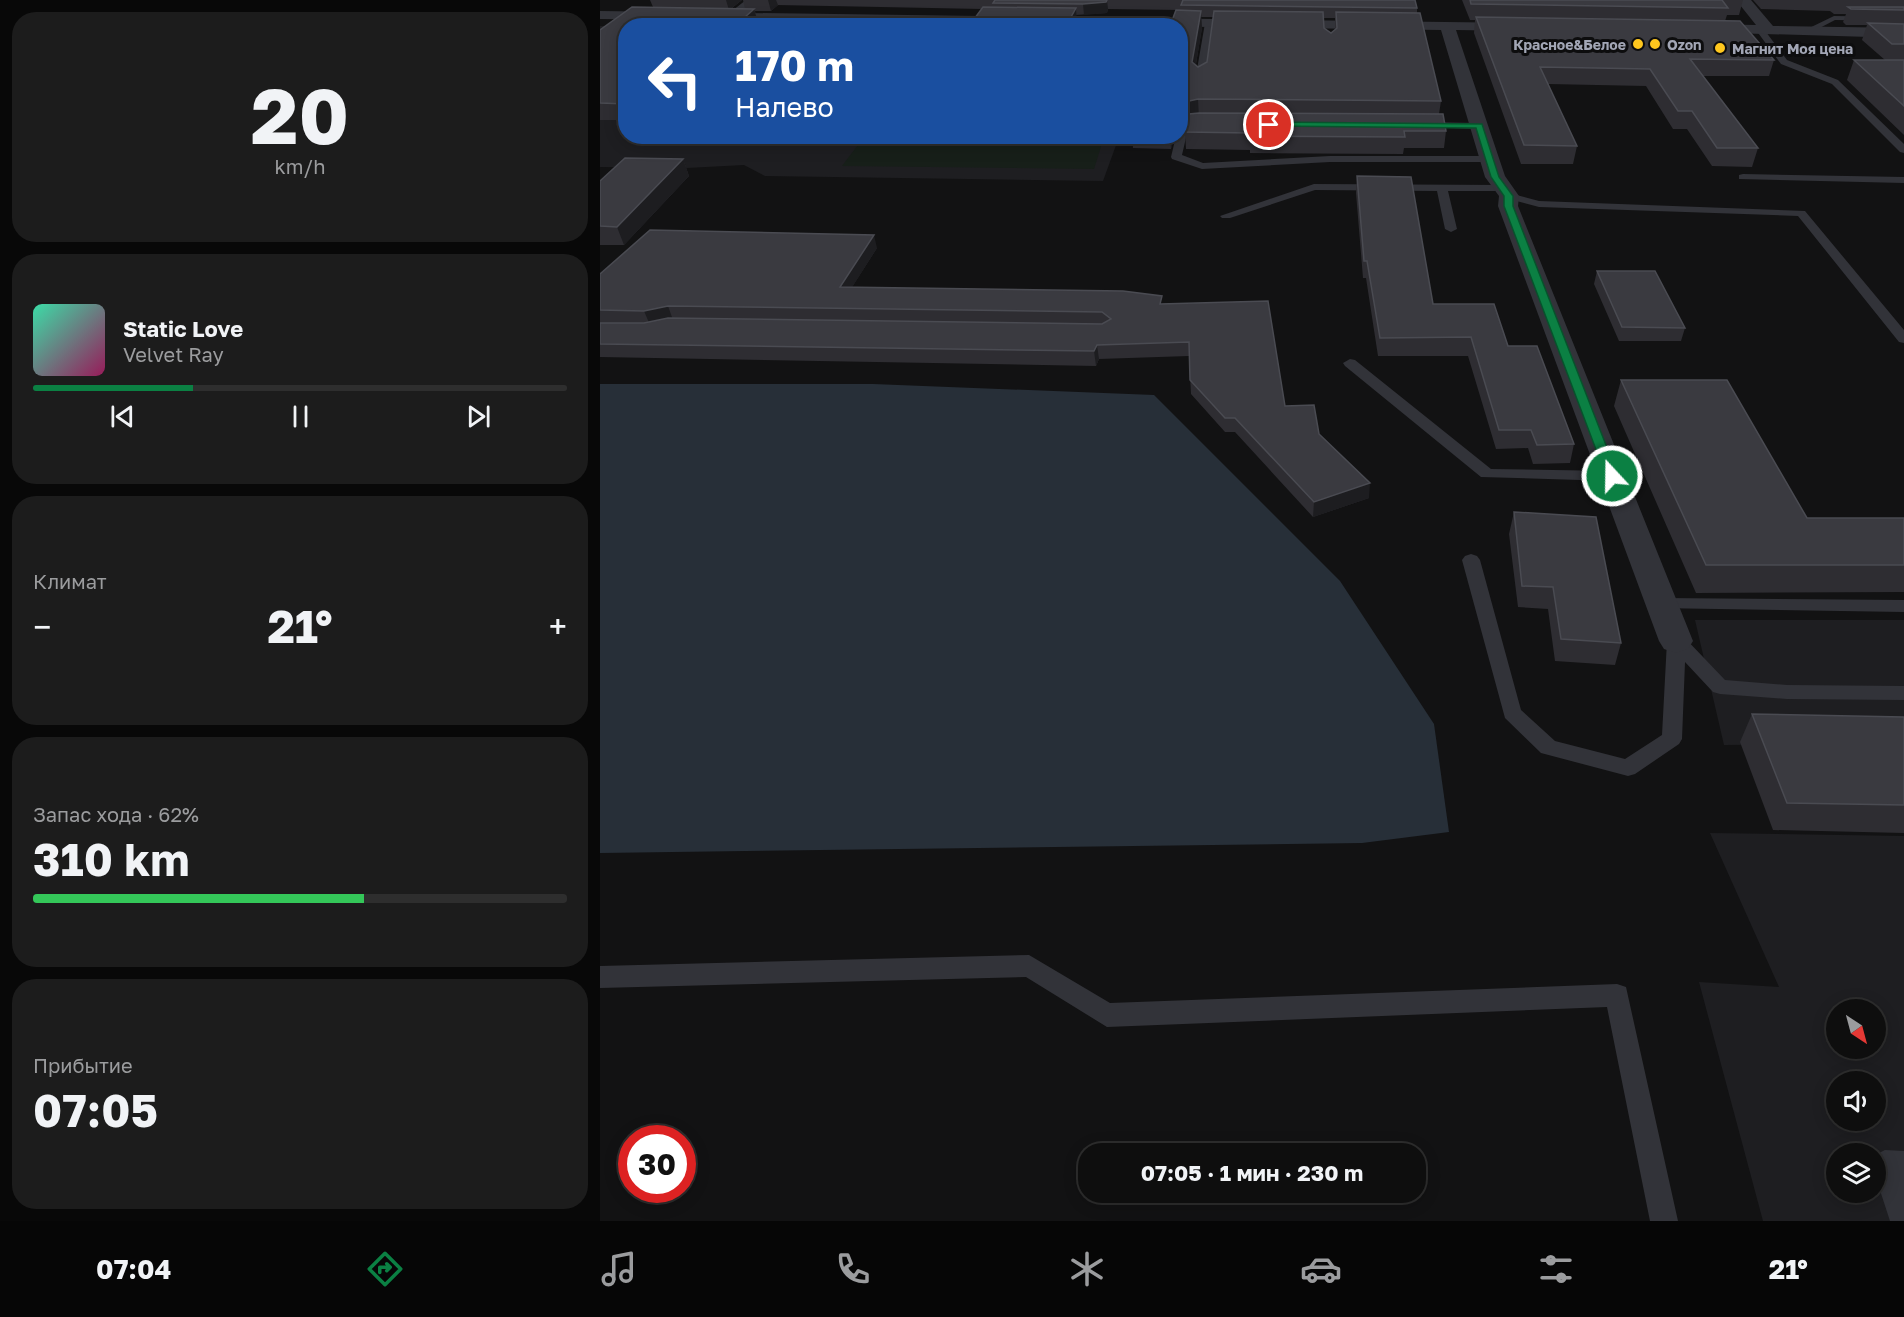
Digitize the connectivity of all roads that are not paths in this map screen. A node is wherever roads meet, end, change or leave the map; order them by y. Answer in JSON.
{"nodes":[{"id":1,"x":751,"y":0,"type":"edge"},
{"id":2,"x":1743,"y":0,"type":"edge"},
{"id":3,"x":600,"y":15,"type":"edge"},
{"id":4,"x":731,"y":16,"type":"junction"},
{"id":5,"x":1102,"y":18,"type":"edge"},
{"id":6,"x":1904,"y":19,"type":"edge"},
{"id":7,"x":1188,"y":22,"type":"edge"},
{"id":8,"x":1209,"y":23,"type":"junction"},
{"id":9,"x":1447,"y":25,"type":"junction"},
{"id":10,"x":1540,"y":26,"type":"edge"},
{"id":11,"x":1690,"y":29,"type":"edge"},
{"id":12,"x":1764,"y":30,"type":"junction"},
{"id":13,"x":1807,"y":31,"type":"junction"},
{"id":14,"x":1904,"y":33,"type":"edge"},
{"id":15,"x":1200,"y":81,"type":"edge"},
{"id":16,"x":1222,"y":124,"type":"edge"},
{"id":17,"x":1409,"y":125,"type":"edge"},
{"id":18,"x":1479,"y":126,"type":"junction"},
{"id":19,"x":1188,"y":127,"type":"edge"},
{"id":20,"x":1179,"y":144,"type":"edge"},
{"id":21,"x":1904,"y":150,"type":"edge"},
{"id":22,"x":1489,"y":159,"type":"junction"},
{"id":23,"x":1743,"y":177,"type":"edge"},
{"id":24,"x":1904,"y":180,"type":"edge"},
{"id":25,"x":1442,"y":188,"type":"junction"},
{"id":26,"x":1506,"y":192,"type":"junction"},
{"id":27,"x":1226,"y":216,"type":"dead end"},
{"id":28,"x":1451,"y":229,"type":"dead end"},
{"id":29,"x":1904,"y":339,"type":"edge"},
{"id":30,"x":1350,"y":363,"type":"dead end"},
{"id":31,"x":1612,"y":476,"type":"junction"},
{"id":32,"x":1471,"y":560,"type":"dead end"},
{"id":33,"x":1662,"y":604,"type":"junction"},
{"id":34,"x":1904,"y":606,"type":"edge"},
{"id":35,"x":1676,"y":641,"type":"junction"},
{"id":36,"x":1904,"y":693,"type":"edge"},
{"id":37,"x":600,"y":976,"type":"edge"},
{"id":38,"x":1904,"y":1165,"type":"edge"},
{"id":39,"x":1664,"y":1221,"type":"edge"},
{"id":40,"x":1904,"y":1221,"type":"edge"}],
"edges":[{"from":1,"to":4,"type":"lane"},
{"from":2,"to":12,"type":"street"},
{"from":3,"to":4,"type":"street"},
{"from":4,"to":5,"type":"street"},
{"from":6,"to":13,"type":"lane"},
{"from":7,"to":8,"type":"street"},
{"from":8,"to":9,"type":"street"},
{"from":8,"to":15,"type":"lane"},
{"from":9,"to":10,"type":"street"},
{"from":9,"to":18,"type":"street"},
{"from":11,"to":12,"type":"street"},
{"from":12,"to":13,"type":"street"},
{"from":12,"to":21,"type":"lane"},
{"from":13,"to":14,"type":"street"},
{"from":16,"to":19,"type":"lane"},
{"from":17,"to":18,"type":"lane"},
{"from":18,"to":22,"type":"street"},
{"from":20,"to":22,"type":"lane"},
{"from":22,"to":26,"type":"street"},
{"from":23,"to":24,"type":"lane"},
{"from":25,"to":26,"type":"lane"},
{"from":25,"to":27,"type":"lane"},
{"from":25,"to":28,"type":"lane"},
{"from":26,"to":29,"type":"lane"},
{"from":26,"to":31,"type":"street"},
{"from":30,"to":31,"type":"lane"},
{"from":31,"to":33,"type":"street"},
{"from":32,"to":35,"type":"lane"},
{"from":33,"to":34,"type":"lane"},
{"from":33,"to":35,"type":"street"},
{"from":35,"to":36,"type":"lane"},
{"from":37,"to":39,"type":"lane"},
{"from":38,"to":40,"type":"lane"}]}
